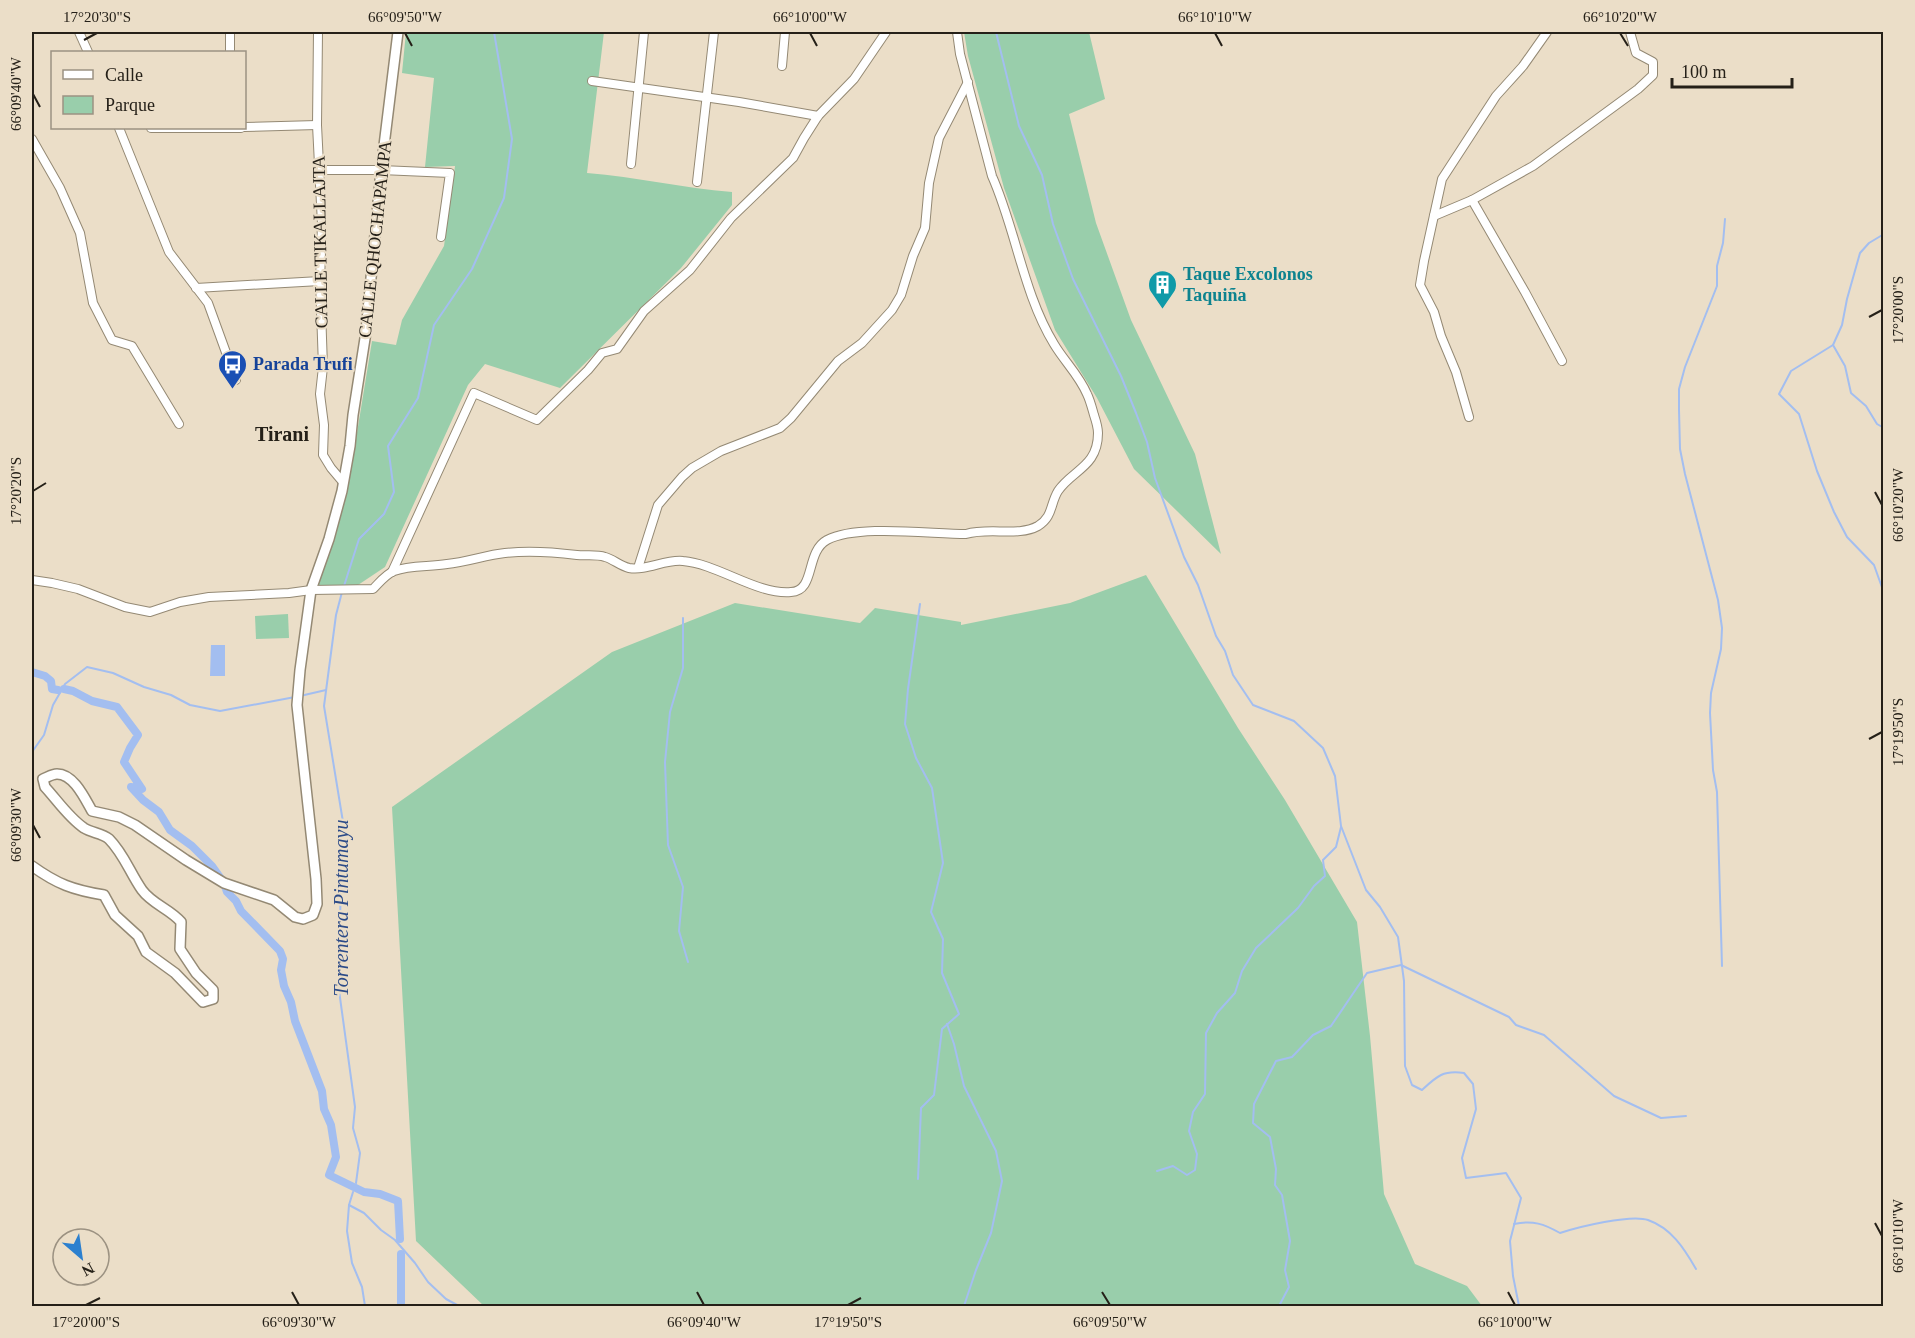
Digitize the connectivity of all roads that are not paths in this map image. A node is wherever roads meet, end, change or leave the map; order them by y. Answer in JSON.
{"nodes":[{"id":1,"x":79,"y":32,"type":"edge"},
{"id":2,"x":230,"y":32,"type":"edge"},
{"id":3,"x":318,"y":32,"type":"edge"},
{"id":4,"x":398,"y":32,"type":"edge"},
{"id":5,"x":644,"y":32,"type":"edge"},
{"id":6,"x":714,"y":32,"type":"edge"},
{"id":7,"x":785,"y":32,"type":"edge"},
{"id":8,"x":886,"y":32,"type":"edge"},
{"id":9,"x":957,"y":32,"type":"edge"},
{"id":10,"x":1547,"y":32,"type":"edge"},
{"id":11,"x":1629,"y":32,"type":"edge"},
{"id":12,"x":88,"y":51,"type":"edge"},
{"id":13,"x":230,"y":51,"type":"edge"},
{"id":14,"x":782,"y":66,"type":"dead end"},
{"id":15,"x":592,"y":81,"type":"dead end"},
{"id":16,"x":968,"y":82,"type":"junction"},
{"id":17,"x":638,"y":87,"type":"junction"},
{"id":18,"x":706,"y":97,"type":"junction"},
{"id":19,"x":818,"y":116,"type":"junction"},
{"id":20,"x":317,"y":125,"type":"junction"},
{"id":21,"x":246,"y":127,"type":"edge"},
{"id":22,"x":119,"y":129,"type":"edge"},
{"id":23,"x":32,"y":138,"type":"edge"},
{"id":24,"x":631,"y":164,"type":"dead end"},
{"id":25,"x":319,"y":170,"type":"junction"},
{"id":26,"x":381,"y":170,"type":"junction"},
{"id":27,"x":697,"y":182,"type":"dead end"},
{"id":28,"x":1472,"y":200,"type":"junction"},
{"id":29,"x":1434,"y":216,"type":"junction"},
{"id":30,"x":441,"y":237,"type":"dead end"},
{"id":31,"x":320,"y":281,"type":"junction"},
{"id":32,"x":196,"y":288,"type":"junction"},
{"id":33,"x":1562,"y":362,"type":"dead end"},
{"id":34,"x":236,"y":380,"type":"dead end"},
{"id":35,"x":1469,"y":417,"type":"dead end"},
{"id":36,"x":179,"y":424,"type":"dead end"},
{"id":37,"x":342,"y":481,"type":"junction"},
{"id":38,"x":638,"y":568,"type":"junction"},
{"id":39,"x":392,"y":572,"type":"junction"},
{"id":40,"x":32,"y":580,"type":"edge"},
{"id":41,"x":311,"y":590,"type":"junction"},
{"id":42,"x":32,"y":866,"type":"edge"}],
"edges":[{"from":1,"to":12,"type":"street"},
{"from":2,"to":13,"type":"street"},
{"from":3,"to":20,"type":"street","name":"CALLE T'IKALLAJTA"},
{"from":4,"to":26,"type":"street","name":"CALLE QHOCHAPAMPA"},
{"from":5,"to":17,"type":"street"},
{"from":6,"to":18,"type":"street"},
{"from":7,"to":14,"type":"street"},
{"from":8,"to":19,"type":"street"},
{"from":9,"to":16,"type":"street"},
{"from":10,"to":29,"type":"street"},
{"from":11,"to":28,"type":"street"},
{"from":15,"to":17,"type":"street"},
{"from":16,"to":38,"type":"street"},
{"from":16,"to":38,"type":"street"},
{"from":17,"to":18,"type":"street"},
{"from":17,"to":24,"type":"street"},
{"from":18,"to":19,"type":"street"},
{"from":18,"to":27,"type":"street"},
{"from":19,"to":39,"type":"street"},
{"from":20,"to":21,"type":"street"},
{"from":20,"to":25,"type":"street","name":"CALLE T'IKALLAJTA"},
{"from":22,"to":32,"type":"street"},
{"from":23,"to":36,"type":"street"},
{"from":25,"to":26,"type":"street"},
{"from":25,"to":31,"type":"street","name":"CALLE T'IKALLAJTA"},
{"from":26,"to":30,"type":"street"},
{"from":26,"to":37,"type":"street","name":"CALLE QHOCHAPAMPA"},
{"from":28,"to":29,"type":"street"},
{"from":28,"to":33,"type":"street"},
{"from":29,"to":35,"type":"street"},
{"from":31,"to":32,"type":"street"},
{"from":31,"to":37,"type":"street","name":"CALLE T'IKALLAJTA"},
{"from":32,"to":34,"type":"street"},
{"from":37,"to":41,"type":"street","name":"CALLE QHOCHAPAMPA"},
{"from":38,"to":39,"type":"street"},
{"from":39,"to":41,"type":"street"},
{"from":40,"to":41,"type":"street"},
{"from":41,"to":42,"type":"street","name":"CALLE QHOCHAPAMPA"}]}
